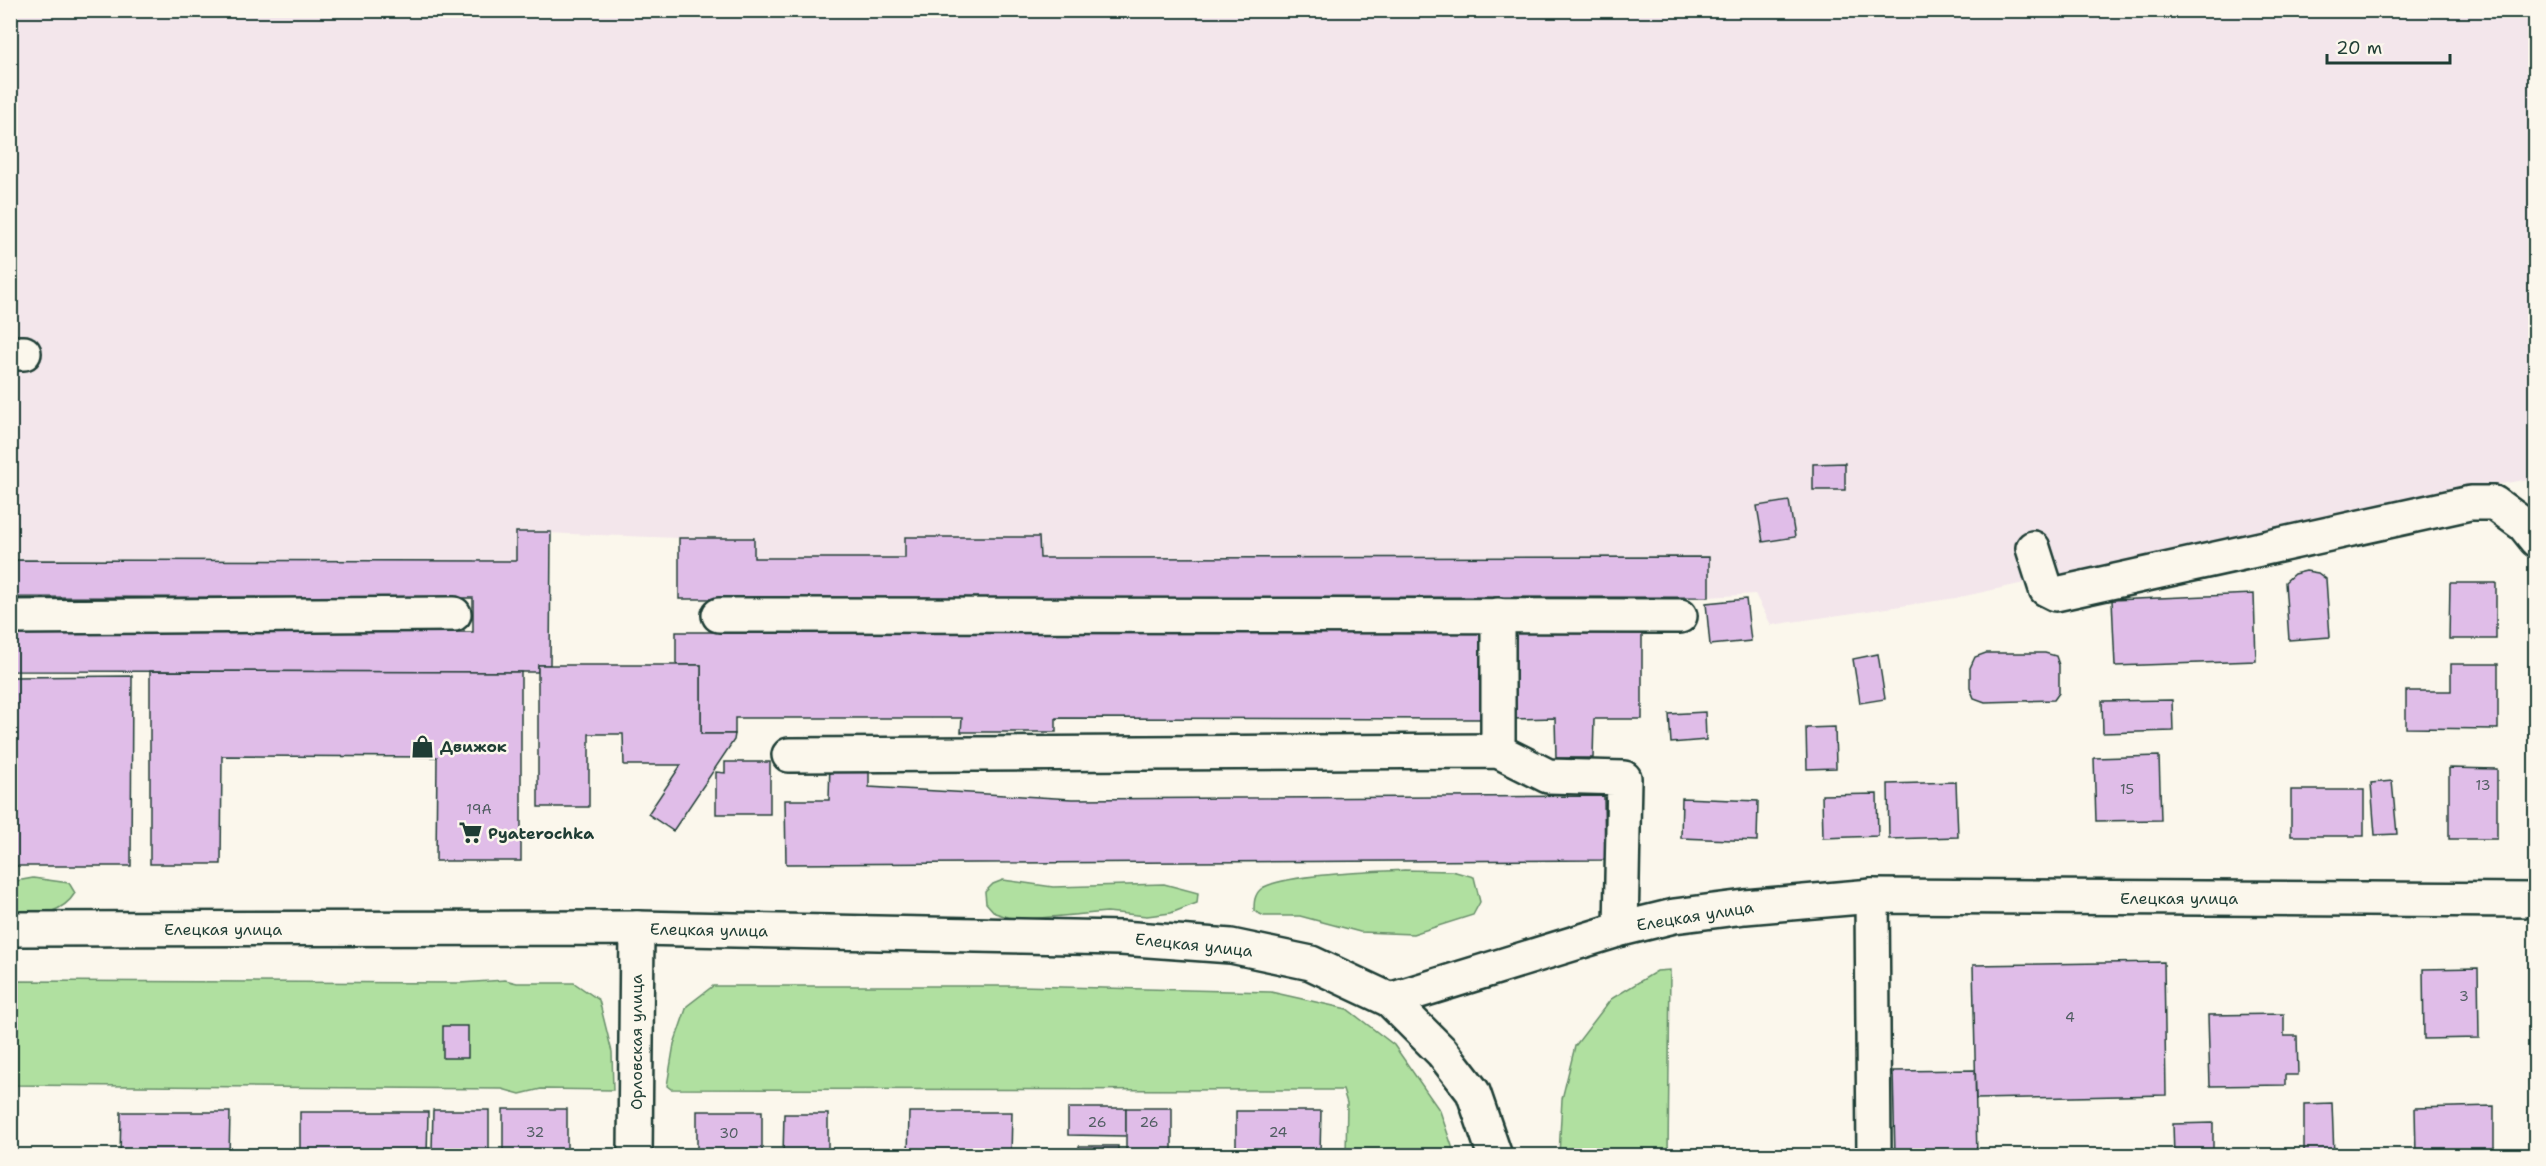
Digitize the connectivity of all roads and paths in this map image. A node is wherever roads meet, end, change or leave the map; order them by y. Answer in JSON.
{"nodes":[{"id":1,"x":2535,"y":540,"type":"edge"},
{"id":2,"x":2033,"y":548,"type":"dead end"},
{"id":3,"x":454,"y":614,"type":"dead end"},
{"id":4,"x":719,"y":615,"type":"dead end"},
{"id":5,"x":1498,"y":615,"type":"junction"},
{"id":6,"x":10,"y":616,"type":"edge"},
{"id":7,"x":1680,"y":616,"type":"dead end"},
{"id":8,"x":1498,"y":751,"type":"junction"},
{"id":9,"x":789,"y":755,"type":"dead end"},
{"id":10,"x":1872,"y":896,"type":"junction"},
{"id":11,"x":2535,"y":900,"type":"edge"},
{"id":12,"x":637,"y":928,"type":"junction"},
{"id":13,"x":10,"y":929,"type":"edge"},
{"id":14,"x":1621,"y":929,"type":"junction"},
{"id":15,"x":1389,"y":1000,"type":"junction"},
{"id":16,"x":635,"y":1155,"type":"edge"},
{"id":17,"x":1496,"y":1155,"type":"edge"},
{"id":18,"x":1874,"y":1155,"type":"edge"}],
"edges":[{"from":1,"to":2,"type":"main road"},
{"from":3,"to":6,"type":"main road"},
{"from":4,"to":5,"type":"main road"},
{"from":5,"to":7,"type":"main road"},
{"from":5,"to":8,"type":"main road"},
{"from":8,"to":9,"type":"main road"},
{"from":8,"to":14,"type":"main road"},
{"from":10,"to":11,"type":"main road","name":"Елецкая улица"},
{"from":10,"to":14,"type":"main road","name":"Елецкая улица"},
{"from":10,"to":18,"type":"main road"},
{"from":12,"to":13,"type":"main road","name":"Елецкая улица"},
{"from":12,"to":15,"type":"main road","name":"Елецкая улица"},
{"from":12,"to":16,"type":"main road","name":"Орловская улица"},
{"from":14,"to":15,"type":"main road","name":"Елецкая улица"},
{"from":15,"to":17,"type":"main road"}]}
